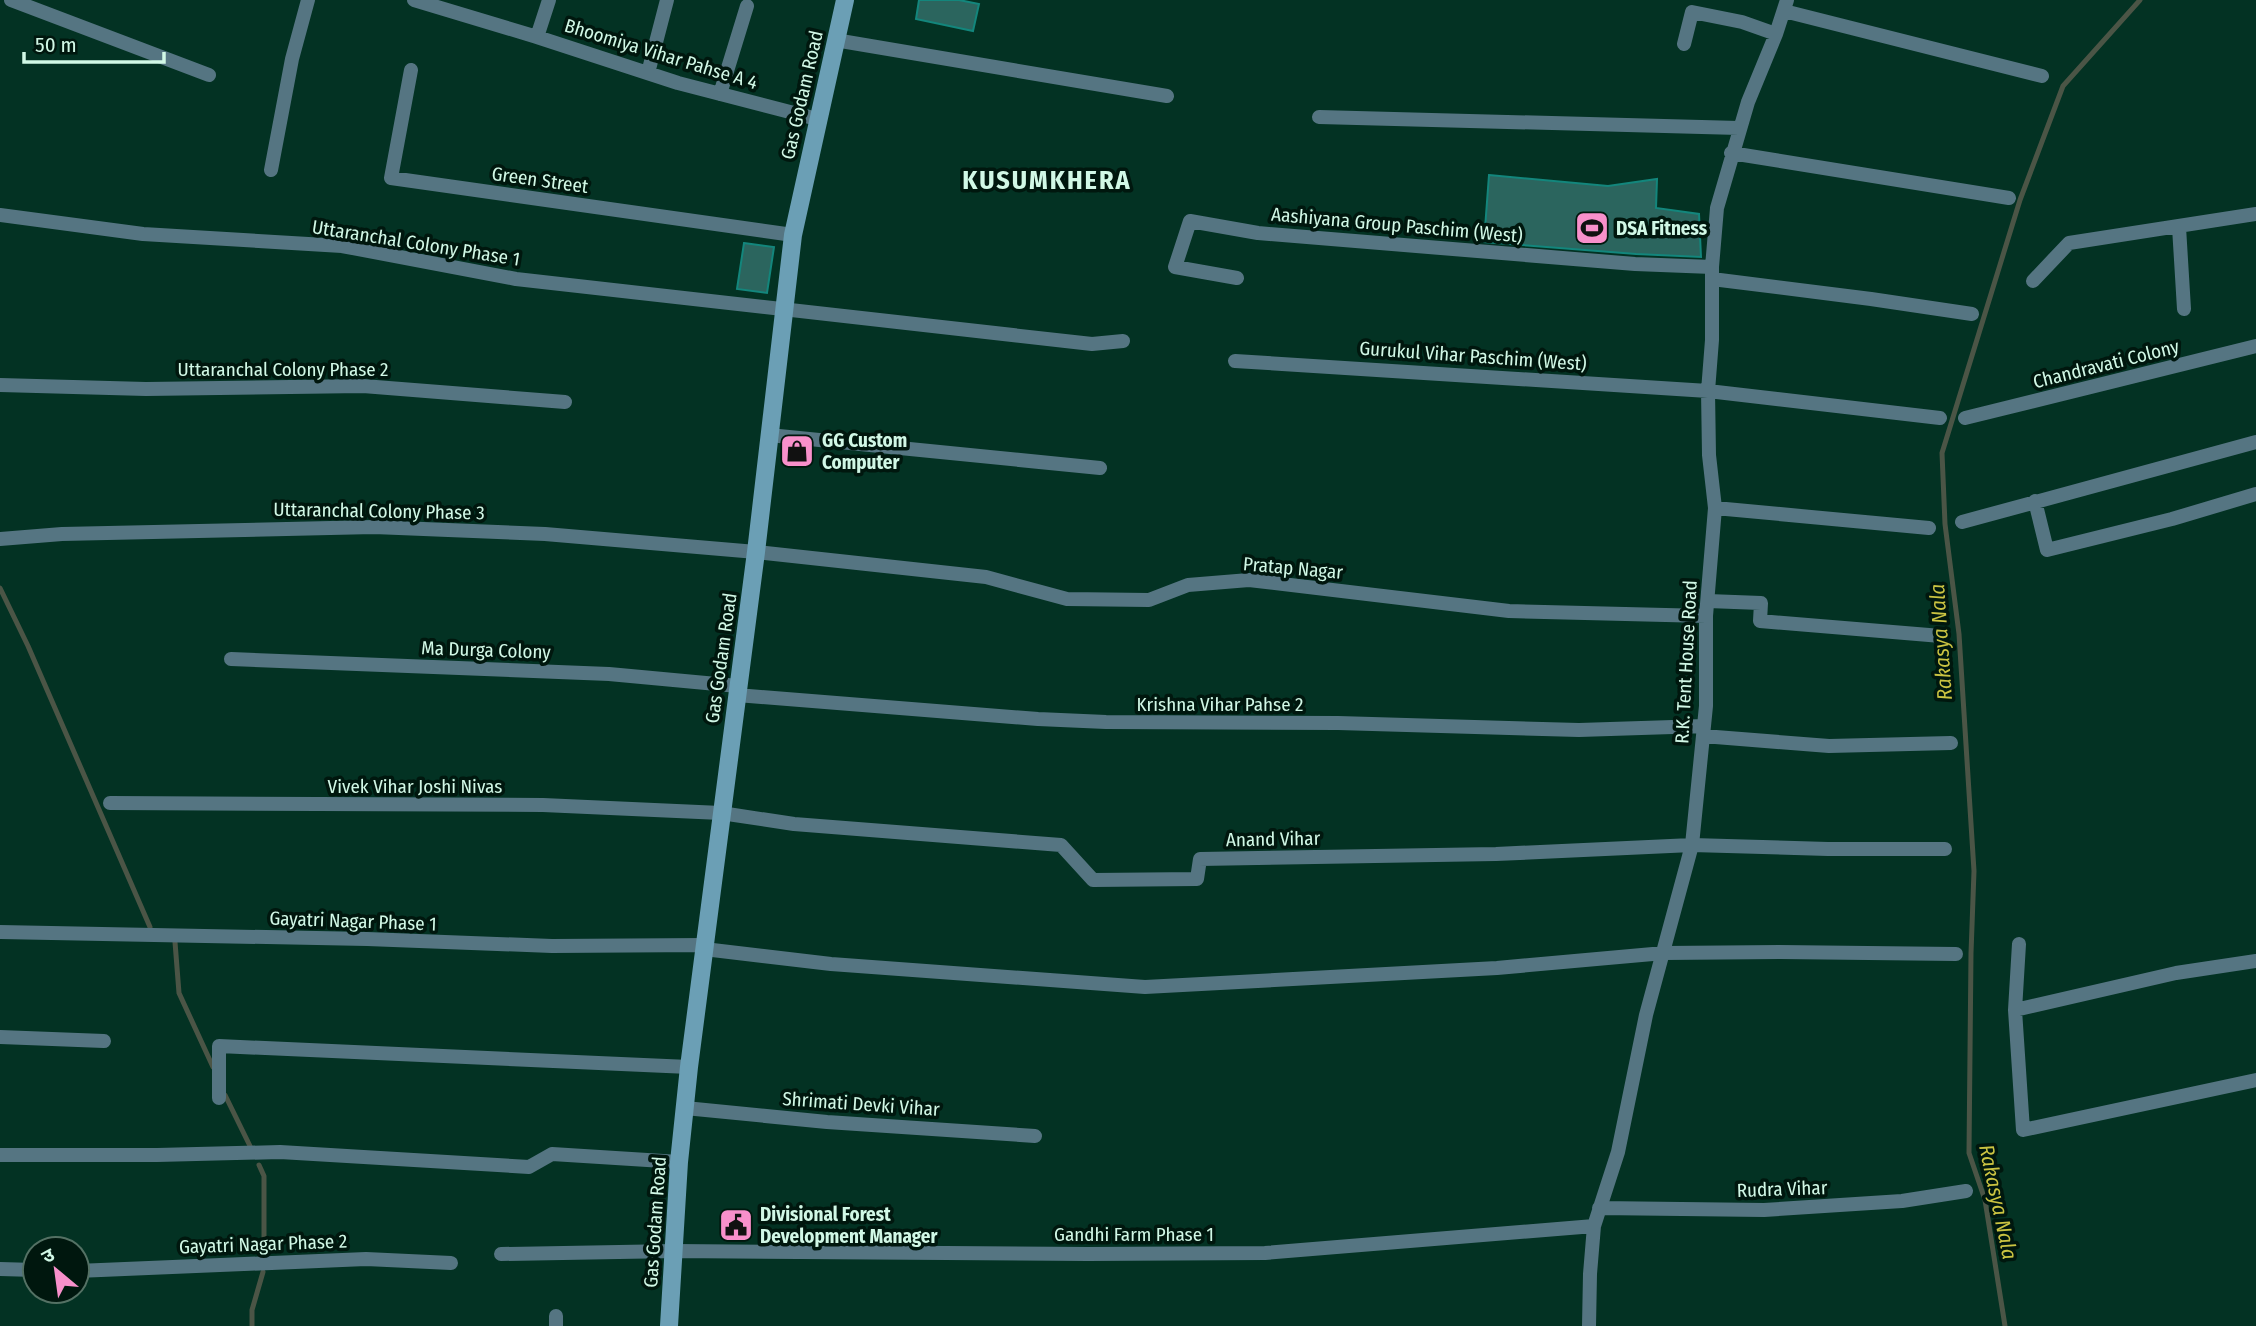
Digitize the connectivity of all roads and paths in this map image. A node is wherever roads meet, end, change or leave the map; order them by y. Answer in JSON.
{"nodes":[{"id":1,"x":11,"y":0,"type":"edge"},
{"id":2,"x":308,"y":0,"type":"edge"},
{"id":3,"x":414,"y":0,"type":"edge"},
{"id":4,"x":549,"y":0,"type":"edge"},
{"id":5,"x":667,"y":0,"type":"edge"},
{"id":6,"x":845,"y":0,"type":"edge"},
{"id":7,"x":1785,"y":5,"type":"edge"},
{"id":8,"x":747,"y":6,"type":"dead end"},
{"id":9,"x":1776,"y":34,"type":"junction"},
{"id":10,"x":537,"y":37,"type":"junction"},
{"id":11,"x":835,"y":40,"type":"junction"},
{"id":12,"x":1684,"y":44,"type":"dead end"},
{"id":13,"x":411,"y":70,"type":"dead end"},
{"id":14,"x":648,"y":73,"type":"junction"},
{"id":15,"x":209,"y":75,"type":"dead end"},
{"id":16,"x":2042,"y":76,"type":"dead end"},
{"id":17,"x":720,"y":94,"type":"junction"},
{"id":18,"x":1167,"y":96,"type":"dead end"},
{"id":19,"x":1319,"y":117,"type":"dead end"},
{"id":20,"x":817,"y":119,"type":"junction"},
{"id":21,"x":1739,"y":128,"type":"junction"},
{"id":22,"x":1731,"y":153,"type":"junction"},
{"id":23,"x":271,"y":170,"type":"dead end"},
{"id":24,"x":2009,"y":198,"type":"dead end"},
{"id":25,"x":2256,"y":214,"type":"edge"},
{"id":26,"x":0,"y":215,"type":"edge"},
{"id":27,"x":2179,"y":228,"type":"junction"},
{"id":28,"x":793,"y":235,"type":"junction"},
{"id":29,"x":1712,"y":273,"type":"junction"},
{"id":30,"x":1237,"y":278,"type":"dead end"},
{"id":31,"x":2033,"y":281,"type":"dead end"},
{"id":32,"x":784,"y":309,"type":"junction"},
{"id":33,"x":2183,"y":309,"type":"dead end"},
{"id":34,"x":1972,"y":314,"type":"dead end"},
{"id":35,"x":1123,"y":341,"type":"dead end"},
{"id":36,"x":2256,"y":346,"type":"edge"},
{"id":37,"x":1235,"y":361,"type":"dead end"},
{"id":38,"x":0,"y":386,"type":"edge"},
{"id":39,"x":1708,"y":391,"type":"junction"},
{"id":40,"x":565,"y":402,"type":"dead end"},
{"id":41,"x":1940,"y":418,"type":"dead end"},
{"id":42,"x":1965,"y":418,"type":"dead end"},
{"id":43,"x":769,"y":435,"type":"junction"},
{"id":44,"x":2256,"y":442,"type":"edge"},
{"id":45,"x":1100,"y":468,"type":"dead end"},
{"id":46,"x":2256,"y":494,"type":"edge"},
{"id":47,"x":2035,"y":501,"type":"junction"},
{"id":48,"x":1715,"y":508,"type":"junction"},
{"id":49,"x":1962,"y":522,"type":"dead end"},
{"id":50,"x":1929,"y":528,"type":"dead end"},
{"id":51,"x":0,"y":539,"type":"edge"},
{"id":52,"x":756,"y":552,"type":"junction"},
{"id":53,"x":1708,"y":600,"type":"junction"},
{"id":54,"x":1706,"y":616,"type":"junction"},
{"id":55,"x":1941,"y":636,"type":"dead end"},
{"id":56,"x":231,"y":659,"type":"dead end"},
{"id":57,"x":738,"y":691,"type":"junction"},
{"id":58,"x":1704,"y":731,"type":"junction"},
{"id":59,"x":1951,"y":743,"type":"dead end"},
{"id":60,"x":110,"y":803,"type":"dead end"},
{"id":61,"x":721,"y":813,"type":"junction"},
{"id":62,"x":1692,"y":845,"type":"junction"},
{"id":63,"x":1945,"y":849,"type":"dead end"},
{"id":64,"x":0,"y":932,"type":"edge"},
{"id":65,"x":2020,"y":944,"type":"dead end"},
{"id":66,"x":704,"y":947,"type":"junction"},
{"id":67,"x":1664,"y":953,"type":"junction"},
{"id":68,"x":1956,"y":954,"type":"dead end"},
{"id":69,"x":2256,"y":961,"type":"edge"},
{"id":70,"x":2015,"y":1010,"type":"junction"},
{"id":71,"x":0,"y":1037,"type":"edge"},
{"id":72,"x":104,"y":1041,"type":"dead end"},
{"id":73,"x":689,"y":1067,"type":"junction"},
{"id":74,"x":2256,"y":1080,"type":"edge"},
{"id":75,"x":219,"y":1097,"type":"dead end"},
{"id":76,"x":685,"y":1108,"type":"junction"},
{"id":77,"x":1035,"y":1136,"type":"dead end"},
{"id":78,"x":0,"y":1155,"type":"edge"},
{"id":79,"x":679,"y":1163,"type":"junction"},
{"id":80,"x":1966,"y":1191,"type":"dead end"},
{"id":81,"x":1599,"y":1208,"type":"junction"},
{"id":82,"x":1594,"y":1226,"type":"junction"},
{"id":83,"x":674,"y":1251,"type":"junction"},
{"id":84,"x":501,"y":1254,"type":"dead end"},
{"id":85,"x":451,"y":1263,"type":"dead end"},
{"id":86,"x":0,"y":1269,"type":"edge"},
{"id":87,"x":21,"y":1270,"type":"edge"},
{"id":88,"x":91,"y":1270,"type":"edge"},
{"id":89,"x":669,"y":1326,"type":"edge"},
{"id":90,"x":1589,"y":1326,"type":"edge"}],
"edges":[{"from":1,"to":15,"type":"street"},
{"from":2,"to":23,"type":"street"},
{"from":3,"to":10,"type":"street","name":"Bhoomiya Vihar Pahse A 4"},
{"from":4,"to":10,"type":"street"},
{"from":5,"to":14,"type":"street"},
{"from":6,"to":11,"type":"main road","name":"Gas Godam Road"},
{"from":7,"to":9,"type":"street","name":"R.K. Tent House Road"},
{"from":7,"to":16,"type":"street"},
{"from":8,"to":17,"type":"street"},
{"from":9,"to":12,"type":"street"},
{"from":9,"to":21,"type":"street","name":"R.K. Tent House Road"},
{"from":10,"to":14,"type":"street","name":"Bhoomiya Vihar Pahse A 4"},
{"from":11,"to":18,"type":"street"},
{"from":11,"to":20,"type":"main road","name":"Gas Godam Road"},
{"from":13,"to":28,"type":"street","name":"Green Street"},
{"from":14,"to":17,"type":"street","name":"Bhoomiya Vihar Pahse A 4"},
{"from":17,"to":20,"type":"street","name":"Bhoomiya Vihar Pahse A 4"},
{"from":19,"to":21,"type":"street"},
{"from":20,"to":28,"type":"main road","name":"Gas Godam Road"},
{"from":21,"to":22,"type":"street","name":"R.K. Tent House Road"},
{"from":22,"to":24,"type":"street"},
{"from":22,"to":29,"type":"street","name":"R.K. Tent House Road"},
{"from":25,"to":27,"type":"street"},
{"from":26,"to":32,"type":"street","name":"Uttaranchal Colony Phase 1"},
{"from":27,"to":31,"type":"street"},
{"from":27,"to":33,"type":"street"},
{"from":28,"to":32,"type":"main road","name":"Gas Godam Road"},
{"from":29,"to":30,"type":"street","name":"Aashiyana Group Paschim (West)"},
{"from":29,"to":34,"type":"street"},
{"from":29,"to":39,"type":"street","name":"R.K. Tent House Road"},
{"from":32,"to":35,"type":"street","name":"Uttaranchal Colony Phase 1"},
{"from":32,"to":43,"type":"main road","name":"Gas Godam Road"},
{"from":36,"to":42,"type":"street","name":"Chandravati Colony"},
{"from":37,"to":39,"type":"street","name":"Gurukul Vihar Paschim (West)"},
{"from":38,"to":40,"type":"street","name":"Uttaranchal Colony Phase 2"},
{"from":39,"to":41,"type":"street","name":"Gurukul Vihar Paschim (West)"},
{"from":39,"to":48,"type":"street","name":"R.K. Tent House Road"},
{"from":43,"to":45,"type":"street"},
{"from":43,"to":52,"type":"main road","name":"Gas Godam Road"},
{"from":44,"to":47,"type":"street"},
{"from":46,"to":47,"type":"street"},
{"from":47,"to":49,"type":"street"},
{"from":48,"to":50,"type":"street"},
{"from":48,"to":53,"type":"street","name":"R.K. Tent House Road"},
{"from":51,"to":52,"type":"street","name":"Uttaranchal Colony Phase 3"},
{"from":52,"to":54,"type":"street","name":"Pratap Nagar"},
{"from":52,"to":57,"type":"main road","name":"Gas Godam Road"},
{"from":53,"to":54,"type":"street","name":"R.K. Tent House Road"},
{"from":53,"to":55,"type":"street"},
{"from":54,"to":58,"type":"street","name":"R.K. Tent House Road"},
{"from":56,"to":57,"type":"street","name":"Ma Durga Colony"},
{"from":57,"to":58,"type":"street","name":"Krishna Vihar Pahse 2"},
{"from":57,"to":61,"type":"main road","name":"Gas Godam Road"},
{"from":58,"to":59,"type":"street","name":"Krishna Vihar Pahse 2"},
{"from":58,"to":62,"type":"street","name":"R.K. Tent House Road"},
{"from":60,"to":61,"type":"street","name":"Vivek Vihar Joshi Nivas"},
{"from":61,"to":62,"type":"street","name":"Anand Vihar"},
{"from":61,"to":66,"type":"main road","name":"Gas Godam Road"},
{"from":62,"to":63,"type":"street"},
{"from":62,"to":67,"type":"street","name":"R.K. Tent House Road"},
{"from":64,"to":66,"type":"street","name":"Gayatri Nagar Phase 1"},
{"from":65,"to":70,"type":"street"},
{"from":66,"to":67,"type":"street","name":"Gayatri Nagar Phase 1"},
{"from":66,"to":73,"type":"main road","name":"Gas Godam Road"},
{"from":67,"to":68,"type":"street","name":"Gayatri Nagar Phase 1"},
{"from":67,"to":81,"type":"street","name":"R.K. Tent House Road"},
{"from":69,"to":70,"type":"street"},
{"from":70,"to":74,"type":"street"},
{"from":71,"to":72,"type":"street"},
{"from":73,"to":75,"type":"street"},
{"from":73,"to":76,"type":"main road","name":"Gas Godam Road"},
{"from":76,"to":77,"type":"street","name":"Shrimati Devki Vihar"},
{"from":76,"to":79,"type":"main road","name":"Gas Godam Road"},
{"from":78,"to":79,"type":"street"},
{"from":79,"to":83,"type":"main road","name":"Gas Godam Road"},
{"from":80,"to":81,"type":"street","name":"Rudra Vihar"},
{"from":81,"to":82,"type":"street","name":"R.K. Tent House Road"},
{"from":82,"to":83,"type":"street","name":"Gandhi Farm Phase 1"},
{"from":82,"to":90,"type":"street","name":"R.K. Tent House Road"},
{"from":83,"to":84,"type":"street"},
{"from":83,"to":89,"type":"main road","name":"Gas Godam Road"},
{"from":85,"to":88,"type":"street","name":"Gayatri Nagar Phase 2"},
{"from":86,"to":87,"type":"street"}]}
